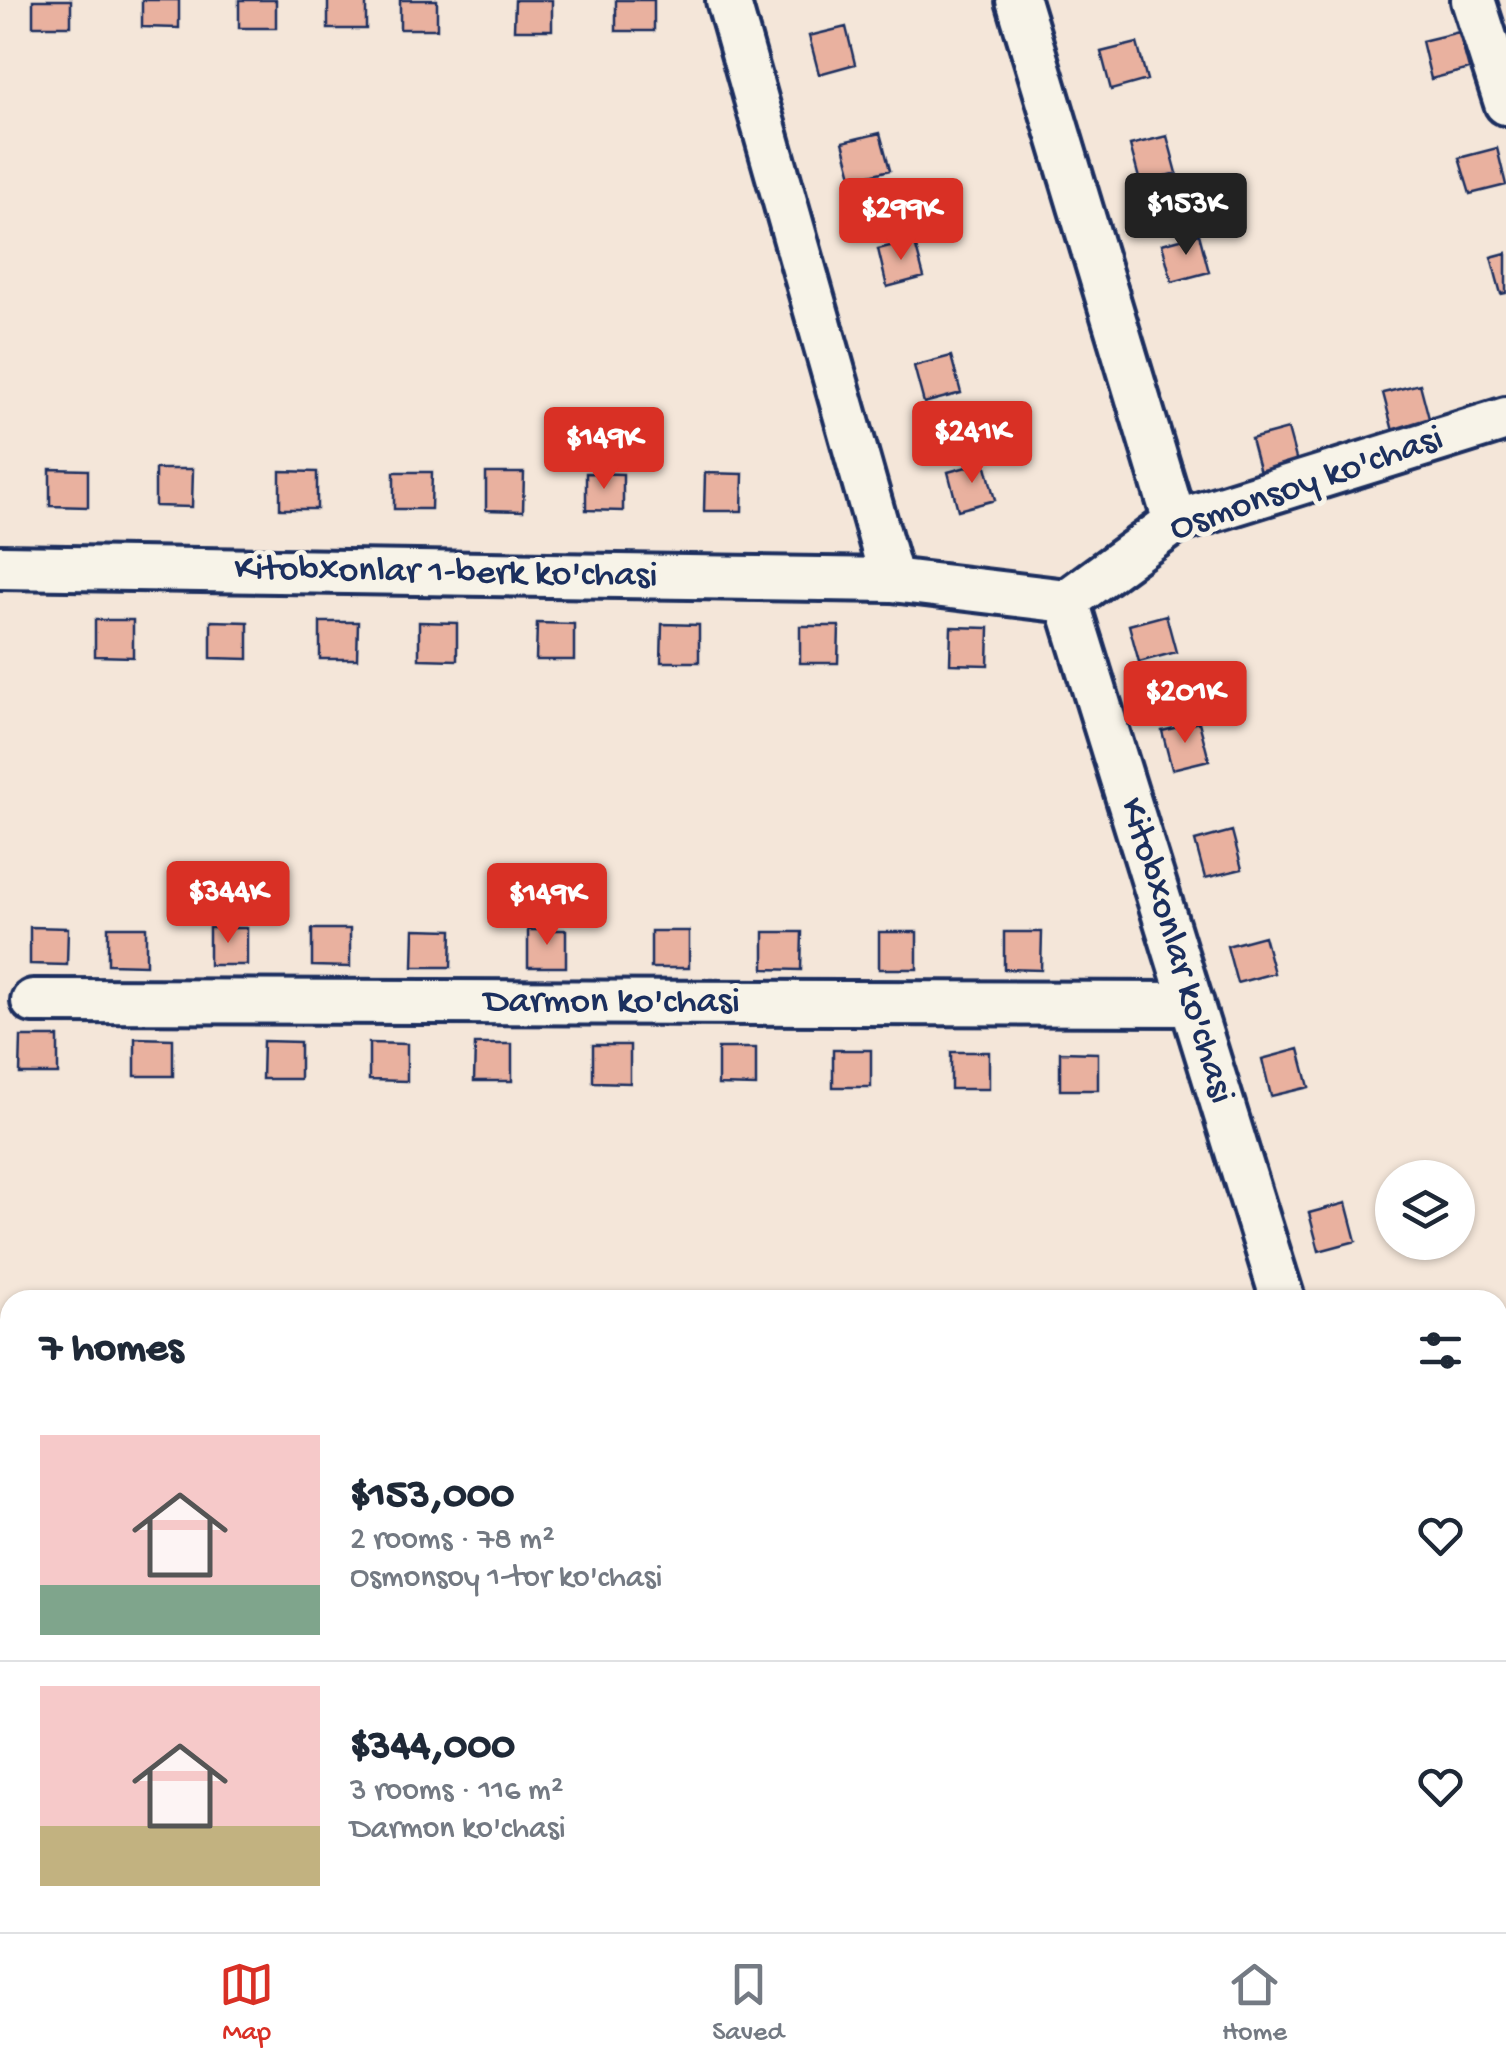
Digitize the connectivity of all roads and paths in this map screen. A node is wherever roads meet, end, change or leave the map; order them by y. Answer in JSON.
{"nodes":[{"id":1,"x":728,"y":0,"type":"edge"},
{"id":2,"x":1018,"y":0,"type":"edge"},
{"id":3,"x":1473,"y":0,"type":"edge"},
{"id":4,"x":1506,"y":102,"type":"edge"},
{"id":5,"x":1506,"y":418,"type":"edge"},
{"id":6,"x":1175,"y":522,"type":"junction"},
{"id":7,"x":0,"y":567,"type":"edge"},
{"id":8,"x":892,"y":580,"type":"junction"},
{"id":9,"x":1067,"y":601,"type":"junction"},
{"id":10,"x":32,"y":1002,"type":"dead end"},
{"id":11,"x":1192,"y":1004,"type":"junction"},
{"id":12,"x":1281,"y":1290,"type":"edge"}],
"edges":[{"from":1,"to":8,"type":"street"},
{"from":2,"to":6,"type":"street"},
{"from":3,"to":4,"type":"street"},
{"from":5,"to":6,"type":"street","name":"Osmonsoy ko'chasi"},
{"from":6,"to":9,"type":"street","name":"Osmonsoy ko'chasi"},
{"from":7,"to":8,"type":"street","name":"Kitobxonlar 1-berk ko'chasi"},
{"from":8,"to":9,"type":"street"},
{"from":9,"to":11,"type":"street","name":"Kitobxonlar ko'chasi"},
{"from":10,"to":11,"type":"street","name":"Darmon ko'chasi"},
{"from":11,"to":12,"type":"street","name":"Kitobxonlar ko'chasi"}]}
